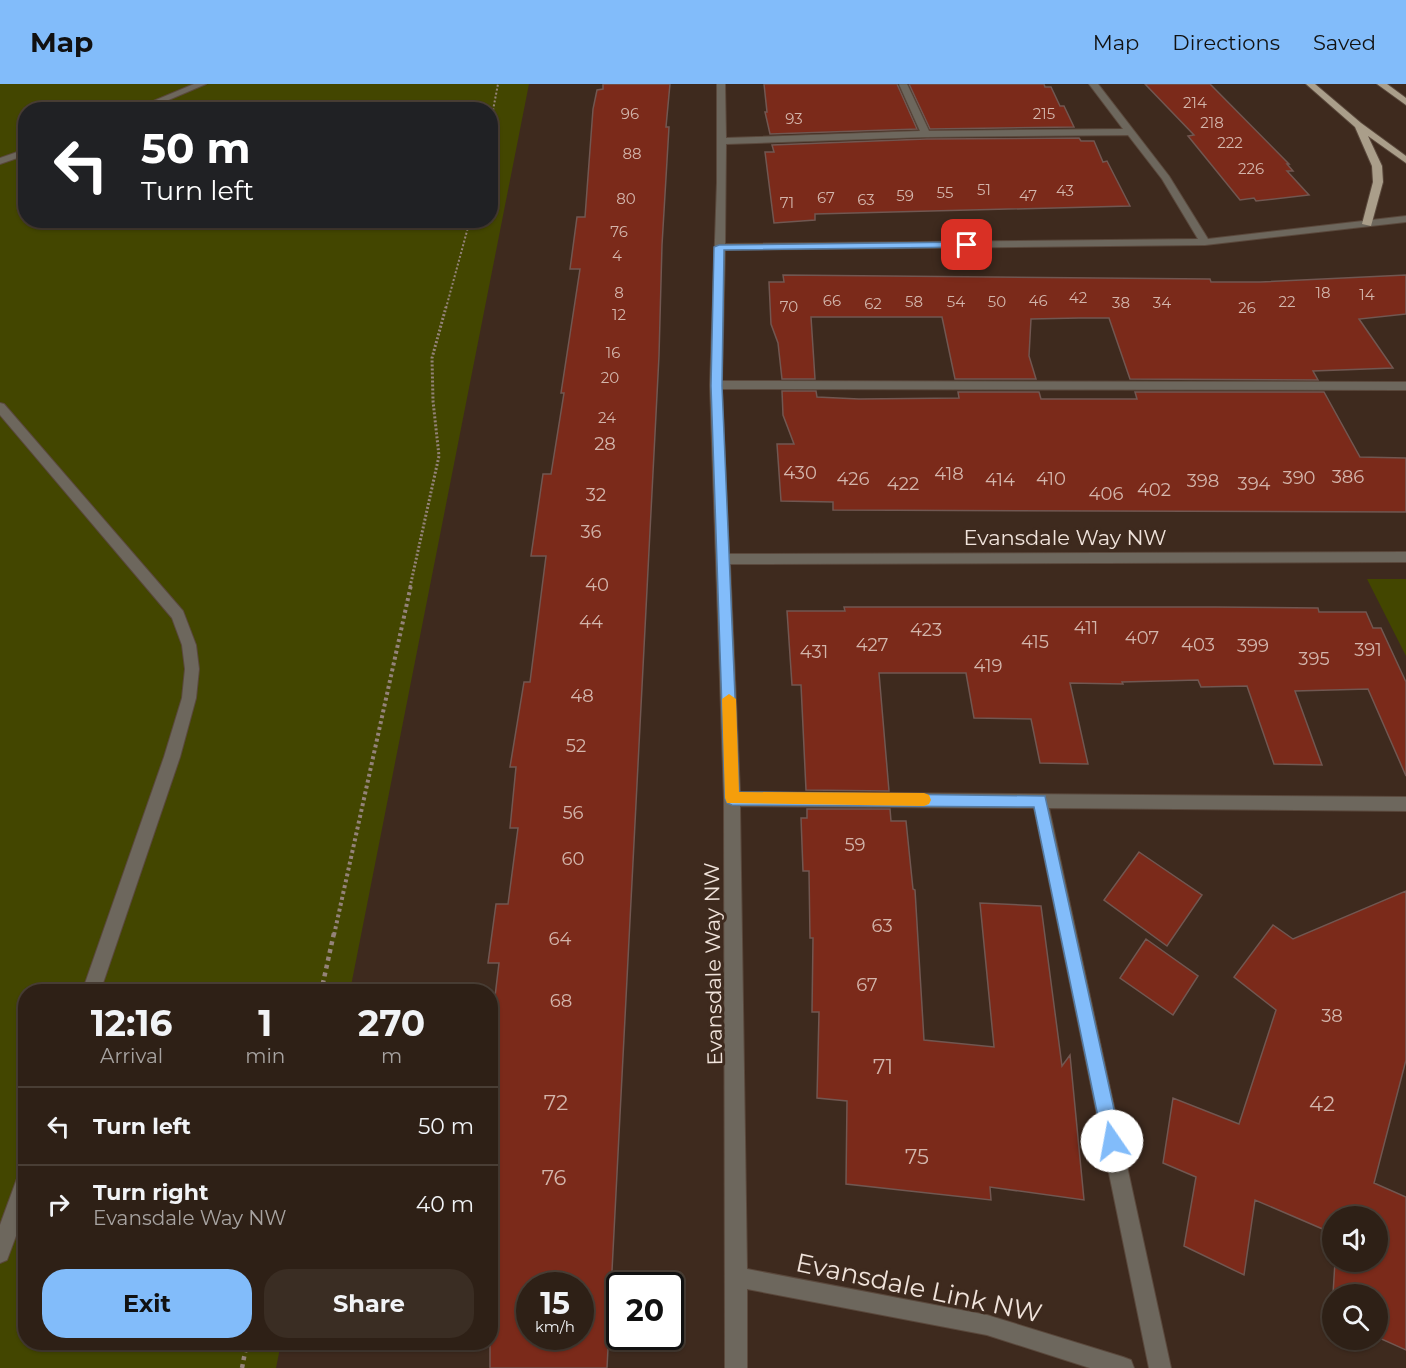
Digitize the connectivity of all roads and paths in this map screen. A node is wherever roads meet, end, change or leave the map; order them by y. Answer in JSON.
{"nodes":[{"id":1,"x":202,"y":84,"type":"edge"},
{"id":2,"x":498,"y":84,"type":"edge"},
{"id":3,"x":721,"y":84,"type":"edge"},
{"id":4,"x":903,"y":84,"type":"edge"},
{"id":5,"x":1093,"y":84,"type":"edge"},
{"id":6,"x":1310,"y":84,"type":"edge"},
{"id":7,"x":1381,"y":84,"type":"edge"},
{"id":8,"x":156,"y":102,"type":"edge"},
{"id":9,"x":495,"y":102,"type":"edge"},
{"id":10,"x":1406,"y":102,"type":"edge"},
{"id":11,"x":1358,"y":125,"type":"junction"},
{"id":12,"x":1130,"y":132,"type":"junction"},
{"id":13,"x":926,"y":134,"type":"junction"},
{"id":14,"x":720,"y":141,"type":"junction"},
{"id":15,"x":18,"y":155,"type":"edge"},
{"id":16,"x":1406,"y":160,"type":"edge"},
{"id":17,"x":0,"y":161,"type":"edge"},
{"id":18,"x":1406,"y":219,"type":"edge"},
{"id":19,"x":1366,"y":224,"type":"junction"},
{"id":20,"x":468,"y":228,"type":"edge"},
{"id":21,"x":1205,"y":242,"type":"junction"},
{"id":22,"x":719,"y":247,"type":"junction"},
{"id":23,"x":716,"y":386,"type":"junction"},
{"id":24,"x":1406,"y":386,"type":"edge"},
{"id":25,"x":0,"y":407,"type":"edge"},
{"id":26,"x":1406,"y":557,"type":"edge"},
{"id":27,"x":724,"y":559,"type":"junction"},
{"id":28,"x":732,"y":798,"type":"junction"},
{"id":29,"x":1040,"y":801,"type":"junction"},
{"id":30,"x":1406,"y":804,"type":"edge"},
{"id":31,"x":94,"y":984,"type":"edge"},
{"id":32,"x":323,"y":984,"type":"edge"},
{"id":33,"x":18,"y":1202,"type":"edge"},
{"id":34,"x":0,"y":1253,"type":"edge"},
{"id":35,"x":737,"y":1277,"type":"junction"},
{"id":36,"x":246,"y":1350,"type":"edge"},
{"id":37,"x":242,"y":1368,"type":"edge"},
{"id":38,"x":735,"y":1368,"type":"edge"},
{"id":39,"x":1123,"y":1368,"type":"edge"},
{"id":40,"x":1160,"y":1368,"type":"edge"}],
"edges":[{"from":1,"to":8,"type":"street"},
{"from":2,"to":9,"type":"path"},
{"from":3,"to":14,"type":"street","name":"Evansdale Way NW"},
{"from":4,"to":13,"type":"street"},
{"from":5,"to":12,"type":"street"},
{"from":6,"to":11,"type":"main road"},
{"from":7,"to":10,"type":"main road"},
{"from":11,"to":16,"type":"main road"},
{"from":11,"to":19,"type":"main road"},
{"from":12,"to":13,"type":"street"},
{"from":12,"to":21,"type":"street"},
{"from":13,"to":14,"type":"street"},
{"from":14,"to":22,"type":"street","name":"Evansdale Way NW"},
{"from":15,"to":17,"type":"street"},
{"from":18,"to":19,"type":"street"},
{"from":19,"to":21,"type":"street"},
{"from":20,"to":32,"type":"path"},
{"from":21,"to":22,"type":"street"},
{"from":22,"to":23,"type":"street","name":"Evansdale Way NW"},
{"from":23,"to":24,"type":"street"},
{"from":23,"to":27,"type":"street","name":"Evansdale Way NW"},
{"from":25,"to":31,"type":"street"},
{"from":26,"to":27,"type":"street","name":"Evansdale Way NW"},
{"from":27,"to":28,"type":"street","name":"Evansdale Way NW"},
{"from":28,"to":29,"type":"street"},
{"from":28,"to":35,"type":"street","name":"Evansdale Way NW"},
{"from":29,"to":30,"type":"street"},
{"from":29,"to":40,"type":"street"},
{"from":33,"to":34,"type":"street"},
{"from":35,"to":38,"type":"street","name":"Evansdale Way NW"},
{"from":35,"to":39,"type":"street","name":"Evansdale Link NW"},
{"from":36,"to":37,"type":"path"}]}
